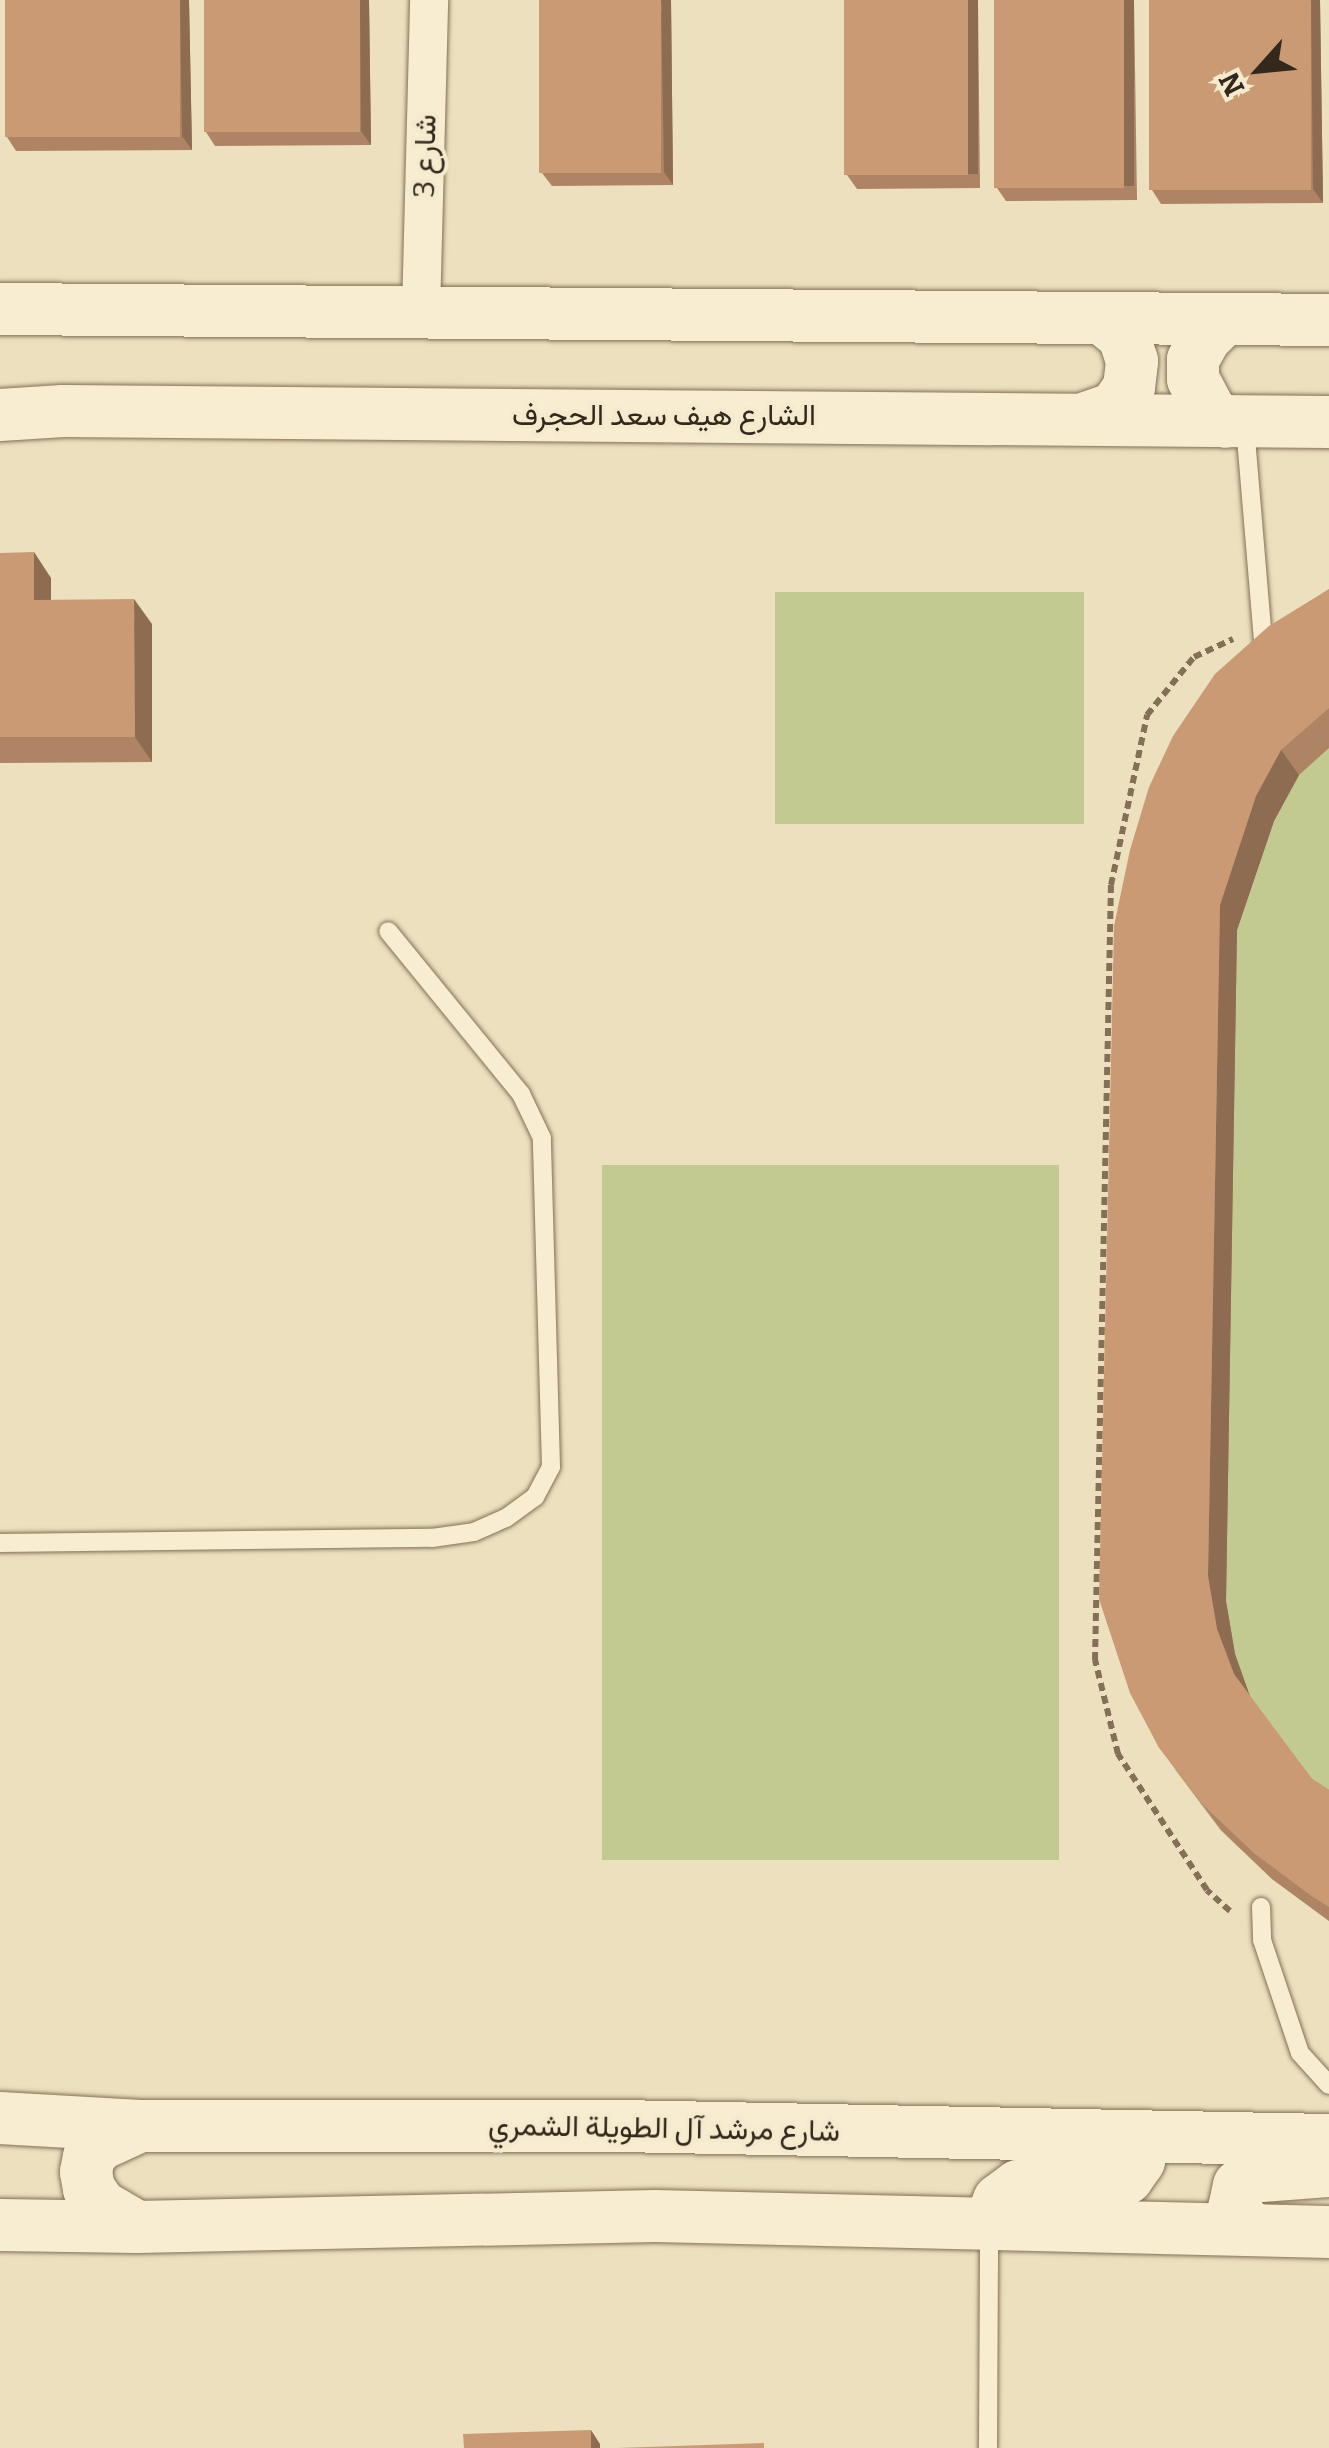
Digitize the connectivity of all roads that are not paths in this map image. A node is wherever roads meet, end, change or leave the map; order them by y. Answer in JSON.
{"nodes":[{"id":1,"x":428,"y":0,"type":"edge"},
{"id":2,"x":0,"y":309,"type":"edge"},
{"id":3,"x":421,"y":312,"type":"junction"},
{"id":4,"x":1102,"y":318,"type":"junction"},
{"id":5,"x":1224,"y":319,"type":"junction"},
{"id":6,"x":1329,"y":320,"type":"edge"},
{"id":7,"x":0,"y":415,"type":"edge"},
{"id":8,"x":1086,"y":418,"type":"junction"},
{"id":9,"x":1235,"y":422,"type":"junction"},
{"id":10,"x":1329,"y":422,"type":"edge"},
{"id":11,"x":1265,"y":664,"type":"edge"},
{"id":12,"x":388,"y":931,"type":"dead end"},
{"id":13,"x":0,"y":1543,"type":"edge"},
{"id":14,"x":1261,"y":1907,"type":"dead end"},
{"id":15,"x":1329,"y":2085,"type":"edge"},
{"id":16,"x":0,"y":2118,"type":"edge"},
{"id":17,"x":140,"y":2126,"type":"junction"},
{"id":18,"x":1137,"y":2136,"type":"junction"},
{"id":19,"x":1329,"y":2140,"type":"edge"},
{"id":20,"x":1329,"y":2171,"type":"edge"},
{"id":21,"x":989,"y":2224,"type":"junction"},
{"id":22,"x":0,"y":2225,"type":"edge"},
{"id":23,"x":137,"y":2226,"type":"junction"},
{"id":24,"x":1259,"y":2230,"type":"junction"},
{"id":25,"x":1329,"y":2232,"type":"edge"},
{"id":26,"x":988,"y":2448,"type":"edge"}],
"edges":[{"from":1,"to":3,"type":"street","name":"شارع 3"},
{"from":2,"to":3,"type":"main road"},
{"from":3,"to":4,"type":"main road"},
{"from":4,"to":5,"type":"main road"},
{"from":4,"to":8,"type":"main road"},
{"from":5,"to":6,"type":"main road"},
{"from":5,"to":9,"type":"main road"},
{"from":7,"to":8,"type":"main road","name":"الشارع هيف سعد الحجرف"},
{"from":8,"to":9,"type":"main road","name":"الشارع هيف سعد الحجرف"},
{"from":9,"to":10,"type":"main road","name":"الشارع هيف سعد الحجرف"},
{"from":9,"to":11,"type":"lane"},
{"from":12,"to":13,"type":"lane"},
{"from":14,"to":15,"type":"lane"},
{"from":16,"to":17,"type":"main road","name":"شارع مرشد آل الطويلة الشمري"},
{"from":17,"to":18,"type":"main road","name":"شارع مرشد آل الطويلة الشمري"},
{"from":17,"to":23,"type":"main road"},
{"from":18,"to":19,"type":"main road","name":"شارع مرشد آل الطويلة الشمري"},
{"from":18,"to":21,"type":"main road"},
{"from":20,"to":24,"type":"main road"},
{"from":21,"to":23,"type":"main road"},
{"from":21,"to":24,"type":"main road"},
{"from":21,"to":26,"type":"lane"},
{"from":22,"to":23,"type":"main road"},
{"from":24,"to":25,"type":"main road"}]}
